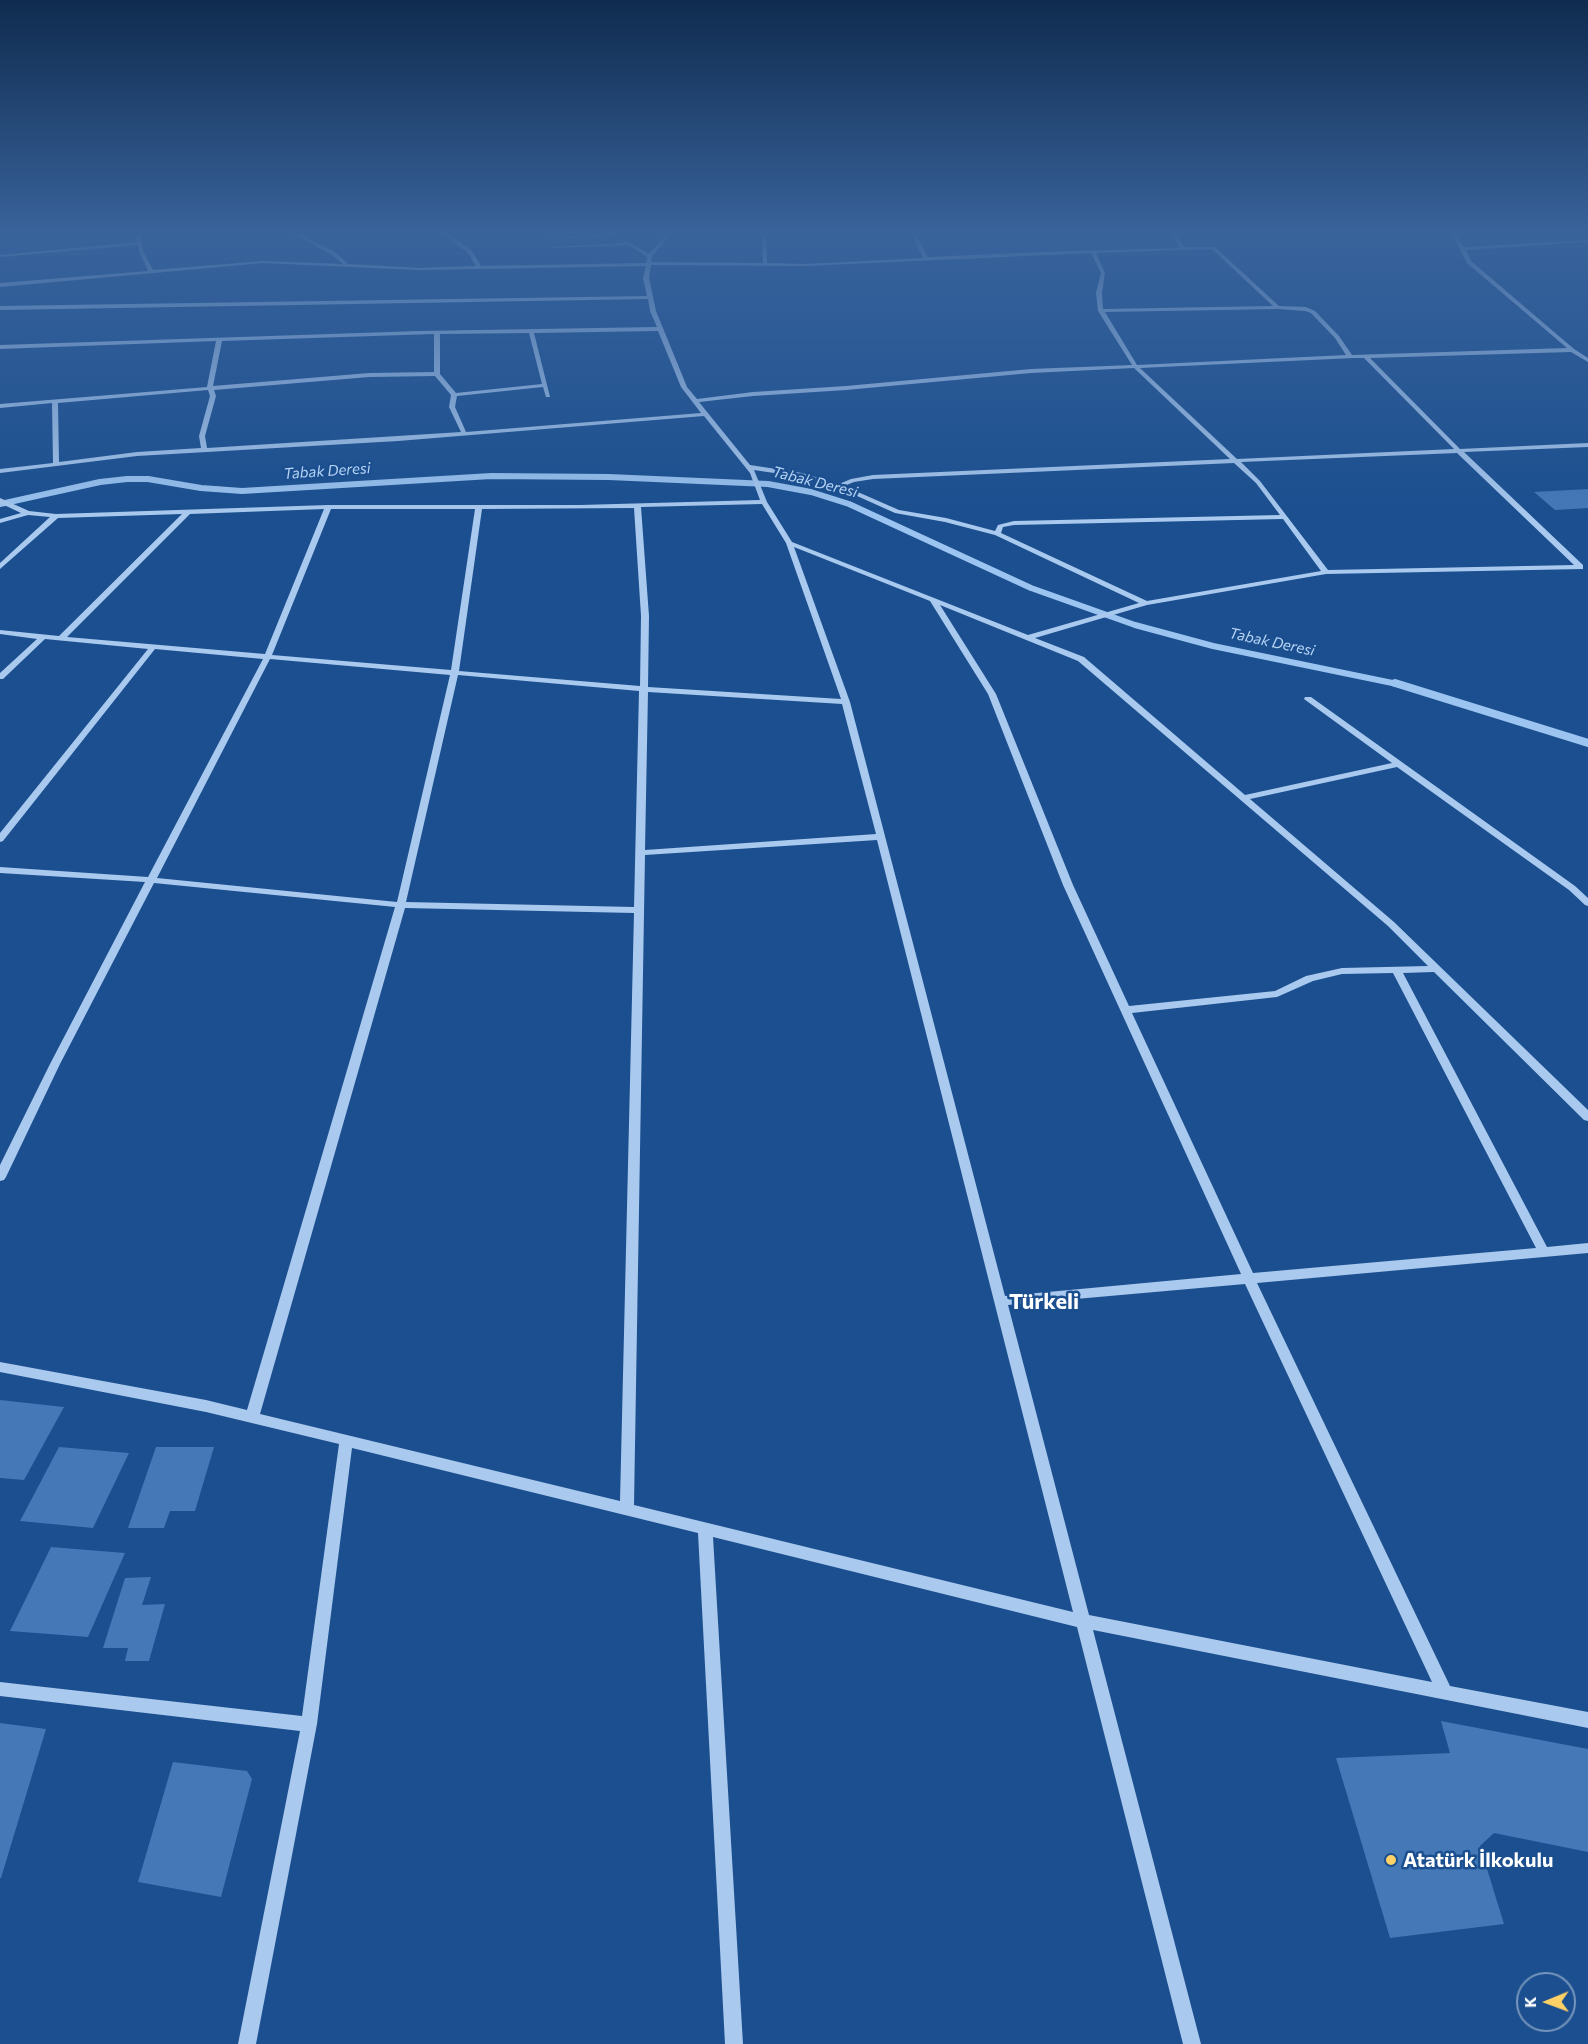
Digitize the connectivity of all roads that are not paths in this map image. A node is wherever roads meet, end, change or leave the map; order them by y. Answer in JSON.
{"nodes":[{"id":1,"x":1111,"y":326,"type":"edge"},
{"id":2,"x":1326,"y":326,"type":"edge"},
{"id":3,"x":1544,"y":326,"type":"edge"},
{"id":4,"x":660,"y":329,"type":"joint"},
{"id":5,"x":531,"y":331,"type":"junction"},
{"id":6,"x":437,"y":333,"type":"junction"},
{"id":7,"x":219,"y":341,"type":"junction"},
{"id":8,"x":0,"y":347,"type":"edge"},
{"id":9,"x":1572,"y":350,"type":"junction"},
{"id":10,"x":1366,"y":357,"type":"junction"},
{"id":11,"x":1351,"y":358,"type":"junction"},
{"id":12,"x":1588,"y":360,"type":"edge"},
{"id":13,"x":1136,"y":367,"type":"junction"},
{"id":14,"x":437,"y":374,"type":"junction"},
{"id":15,"x":545,"y":385,"type":"junction"},
{"id":16,"x":210,"y":388,"type":"junction"},
{"id":17,"x":454,"y":395,"type":"junction"},
{"id":18,"x":548,"y":396,"type":"dead end"},
{"id":19,"x":55,"y":401,"type":"junction"},
{"id":20,"x":695,"y":401,"type":"junction"},
{"id":21,"x":0,"y":406,"type":"edge"},
{"id":22,"x":706,"y":414,"type":"junction"},
{"id":23,"x":464,"y":433,"type":"junction"},
{"id":24,"x":1588,"y":445,"type":"edge"},
{"id":25,"x":204,"y":450,"type":"junction"},
{"id":26,"x":1458,"y":451,"type":"junction"},
{"id":27,"x":1233,"y":460,"type":"junction"},
{"id":28,"x":56,"y":463,"type":"junction"},
{"id":29,"x":751,"y":470,"type":"junction"},
{"id":30,"x":0,"y":471,"type":"edge"},
{"id":31,"x":839,"y":486,"type":"junction"},
{"id":32,"x":763,"y":498,"type":"junction"},
{"id":33,"x":0,"y":500,"type":"edge"},
{"id":34,"x":637,"y":505,"type":"junction"},
{"id":35,"x":328,"y":507,"type":"junction"},
{"id":36,"x":479,"y":507,"type":"junction"},
{"id":37,"x":188,"y":512,"type":"junction"},
{"id":38,"x":28,"y":513,"type":"junction"},
{"id":39,"x":56,"y":516,"type":"junction"},
{"id":40,"x":1286,"y":517,"type":"junction"},
{"id":41,"x":0,"y":521,"type":"edge"},
{"id":42,"x":997,"y":534,"type":"junction"},
{"id":43,"x":789,"y":543,"type":"junction"},
{"id":44,"x":0,"y":567,"type":"edge"},
{"id":45,"x":1326,"y":572,"type":"junction"},
{"id":46,"x":933,"y":601,"type":"junction"},
{"id":47,"x":1146,"y":603,"type":"junction"},
{"id":48,"x":0,"y":632,"type":"edge"},
{"id":49,"x":43,"y":637,"type":"junction"},
{"id":50,"x":1027,"y":638,"type":"junction"},
{"id":51,"x":60,"y":639,"type":"junction"},
{"id":52,"x":154,"y":646,"type":"junction"},
{"id":53,"x":268,"y":656,"type":"junction"},
{"id":54,"x":455,"y":672,"type":"junction"},
{"id":55,"x":0,"y":677,"type":"edge"},
{"id":56,"x":644,"y":689,"type":"junction"},
{"id":57,"x":1308,"y":699,"type":"dead end"},
{"id":58,"x":846,"y":702,"type":"junction"},
{"id":59,"x":1398,"y":764,"type":"junction"},
{"id":60,"x":1244,"y":798,"type":"junction"},
{"id":61,"x":879,"y":837,"type":"junction"},
{"id":62,"x":0,"y":839,"type":"edge"},
{"id":63,"x":640,"y":853,"type":"junction"},
{"id":64,"x":0,"y":870,"type":"edge"},
{"id":65,"x":152,"y":880,"type":"junction"},
{"id":66,"x":1588,"y":903,"type":"edge"},
{"id":67,"x":401,"y":905,"type":"junction"},
{"id":68,"x":639,"y":910,"type":"junction"},
{"id":69,"x":1437,"y":969,"type":"junction"},
{"id":70,"x":1396,"y":970,"type":"junction"},
{"id":71,"x":1126,"y":1010,"type":"junction"},
{"id":72,"x":1588,"y":1117,"type":"edge"},
{"id":73,"x":0,"y":1177,"type":"edge"},
{"id":74,"x":1588,"y":1248,"type":"edge"},
{"id":75,"x":1544,"y":1252,"type":"junction"},
{"id":76,"x":1249,"y":1279,"type":"junction"},
{"id":77,"x":1000,"y":1301,"type":"junction"},
{"id":78,"x":0,"y":1367,"type":"edge"},
{"id":79,"x":252,"y":1418,"type":"junction"},
{"id":80,"x":346,"y":1440,"type":"junction"},
{"id":81,"x":627,"y":1509,"type":"junction"},
{"id":82,"x":705,"y":1529,"type":"junction"},
{"id":83,"x":1082,"y":1621,"type":"junction"},
{"id":84,"x":0,"y":1689,"type":"edge"},
{"id":85,"x":1445,"y":1692,"type":"junction"},
{"id":86,"x":1588,"y":1720,"type":"edge"},
{"id":87,"x":309,"y":1724,"type":"junction"},
{"id":88,"x":247,"y":2044,"type":"edge"},
{"id":89,"x":734,"y":2044,"type":"edge"},
{"id":90,"x":1192,"y":2044,"type":"edge"}],
"edges":[{"from":1,"to":13,"type":"street"},
{"from":2,"to":11,"type":"street"},
{"from":3,"to":9,"type":"street"},
{"from":4,"to":5,"type":"street"},
{"from":4,"to":20,"type":"street"},
{"from":5,"to":6,"type":"street"},
{"from":5,"to":15,"type":"street"},
{"from":6,"to":7,"type":"street"},
{"from":6,"to":14,"type":"street"},
{"from":7,"to":8,"type":"street"},
{"from":7,"to":16,"type":"street"},
{"from":9,"to":10,"type":"street"},
{"from":9,"to":12,"type":"street"},
{"from":10,"to":11,"type":"street"},
{"from":10,"to":26,"type":"street"},
{"from":11,"to":13,"type":"street"},
{"from":13,"to":20,"type":"street"},
{"from":13,"to":27,"type":"street"},
{"from":14,"to":16,"type":"street"},
{"from":14,"to":17,"type":"street"},
{"from":15,"to":17,"type":"street"},
{"from":15,"to":18,"type":"street"},
{"from":16,"to":19,"type":"street"},
{"from":16,"to":25,"type":"street"},
{"from":17,"to":23,"type":"street"},
{"from":19,"to":21,"type":"street"},
{"from":19,"to":28,"type":"street"},
{"from":20,"to":22,"type":"street"},
{"from":22,"to":23,"type":"street"},
{"from":22,"to":29,"type":"street"},
{"from":23,"to":25,"type":"street"},
{"from":24,"to":26,"type":"street"},
{"from":25,"to":28,"type":"street"},
{"from":26,"to":27,"type":"street"},
{"from":26,"to":45,"type":"street"},
{"from":27,"to":31,"type":"street"},
{"from":27,"to":40,"type":"street"},
{"from":28,"to":30,"type":"street"},
{"from":29,"to":31,"type":"street"},
{"from":29,"to":32,"type":"street"},
{"from":31,"to":42,"type":"street"},
{"from":32,"to":34,"type":"street"},
{"from":32,"to":43,"type":"street"},
{"from":33,"to":38,"type":"street"},
{"from":34,"to":36,"type":"street"},
{"from":34,"to":56,"type":"street"},
{"from":35,"to":36,"type":"street"},
{"from":35,"to":37,"type":"street"},
{"from":35,"to":53,"type":"street"},
{"from":36,"to":54,"type":"street"},
{"from":37,"to":39,"type":"street"},
{"from":37,"to":51,"type":"street"},
{"from":38,"to":39,"type":"street"},
{"from":38,"to":41,"type":"street"},
{"from":39,"to":44,"type":"street"},
{"from":40,"to":42,"type":"street"},
{"from":40,"to":45,"type":"street"},
{"from":42,"to":47,"type":"street"},
{"from":43,"to":46,"type":"street"},
{"from":43,"to":58,"type":"street"},
{"from":45,"to":47,"type":"street"},
{"from":46,"to":50,"type":"street"},
{"from":46,"to":71,"type":"street"},
{"from":47,"to":50,"type":"street"},
{"from":48,"to":49,"type":"street"},
{"from":49,"to":51,"type":"street"},
{"from":49,"to":55,"type":"street"},
{"from":50,"to":60,"type":"street"},
{"from":51,"to":52,"type":"street"},
{"from":52,"to":53,"type":"street"},
{"from":52,"to":62,"type":"street"},
{"from":53,"to":54,"type":"street"},
{"from":53,"to":65,"type":"street"},
{"from":54,"to":56,"type":"street"},
{"from":54,"to":67,"type":"street"},
{"from":56,"to":58,"type":"street"},
{"from":56,"to":63,"type":"street"},
{"from":57,"to":59,"type":"street"},
{"from":58,"to":61,"type":"street"},
{"from":59,"to":60,"type":"street"},
{"from":59,"to":66,"type":"street"},
{"from":60,"to":69,"type":"street"},
{"from":61,"to":63,"type":"street"},
{"from":61,"to":77,"type":"street"},
{"from":63,"to":68,"type":"street"},
{"from":64,"to":65,"type":"street"},
{"from":65,"to":67,"type":"street"},
{"from":65,"to":73,"type":"street"},
{"from":67,"to":68,"type":"street"},
{"from":67,"to":79,"type":"street"},
{"from":68,"to":81,"type":"street"},
{"from":69,"to":70,"type":"street"},
{"from":69,"to":72,"type":"street"},
{"from":70,"to":71,"type":"street"},
{"from":70,"to":75,"type":"street"},
{"from":71,"to":76,"type":"street"},
{"from":74,"to":75,"type":"street"},
{"from":75,"to":76,"type":"street"},
{"from":76,"to":77,"type":"street"},
{"from":76,"to":85,"type":"street"},
{"from":77,"to":83,"type":"street"},
{"from":78,"to":79,"type":"street"},
{"from":79,"to":80,"type":"street"},
{"from":80,"to":81,"type":"street"},
{"from":80,"to":87,"type":"street"},
{"from":81,"to":82,"type":"street"},
{"from":82,"to":83,"type":"street"},
{"from":82,"to":89,"type":"street"},
{"from":83,"to":85,"type":"street"},
{"from":83,"to":90,"type":"street"},
{"from":84,"to":87,"type":"street"},
{"from":85,"to":86,"type":"street"},
{"from":87,"to":88,"type":"street"}]}
